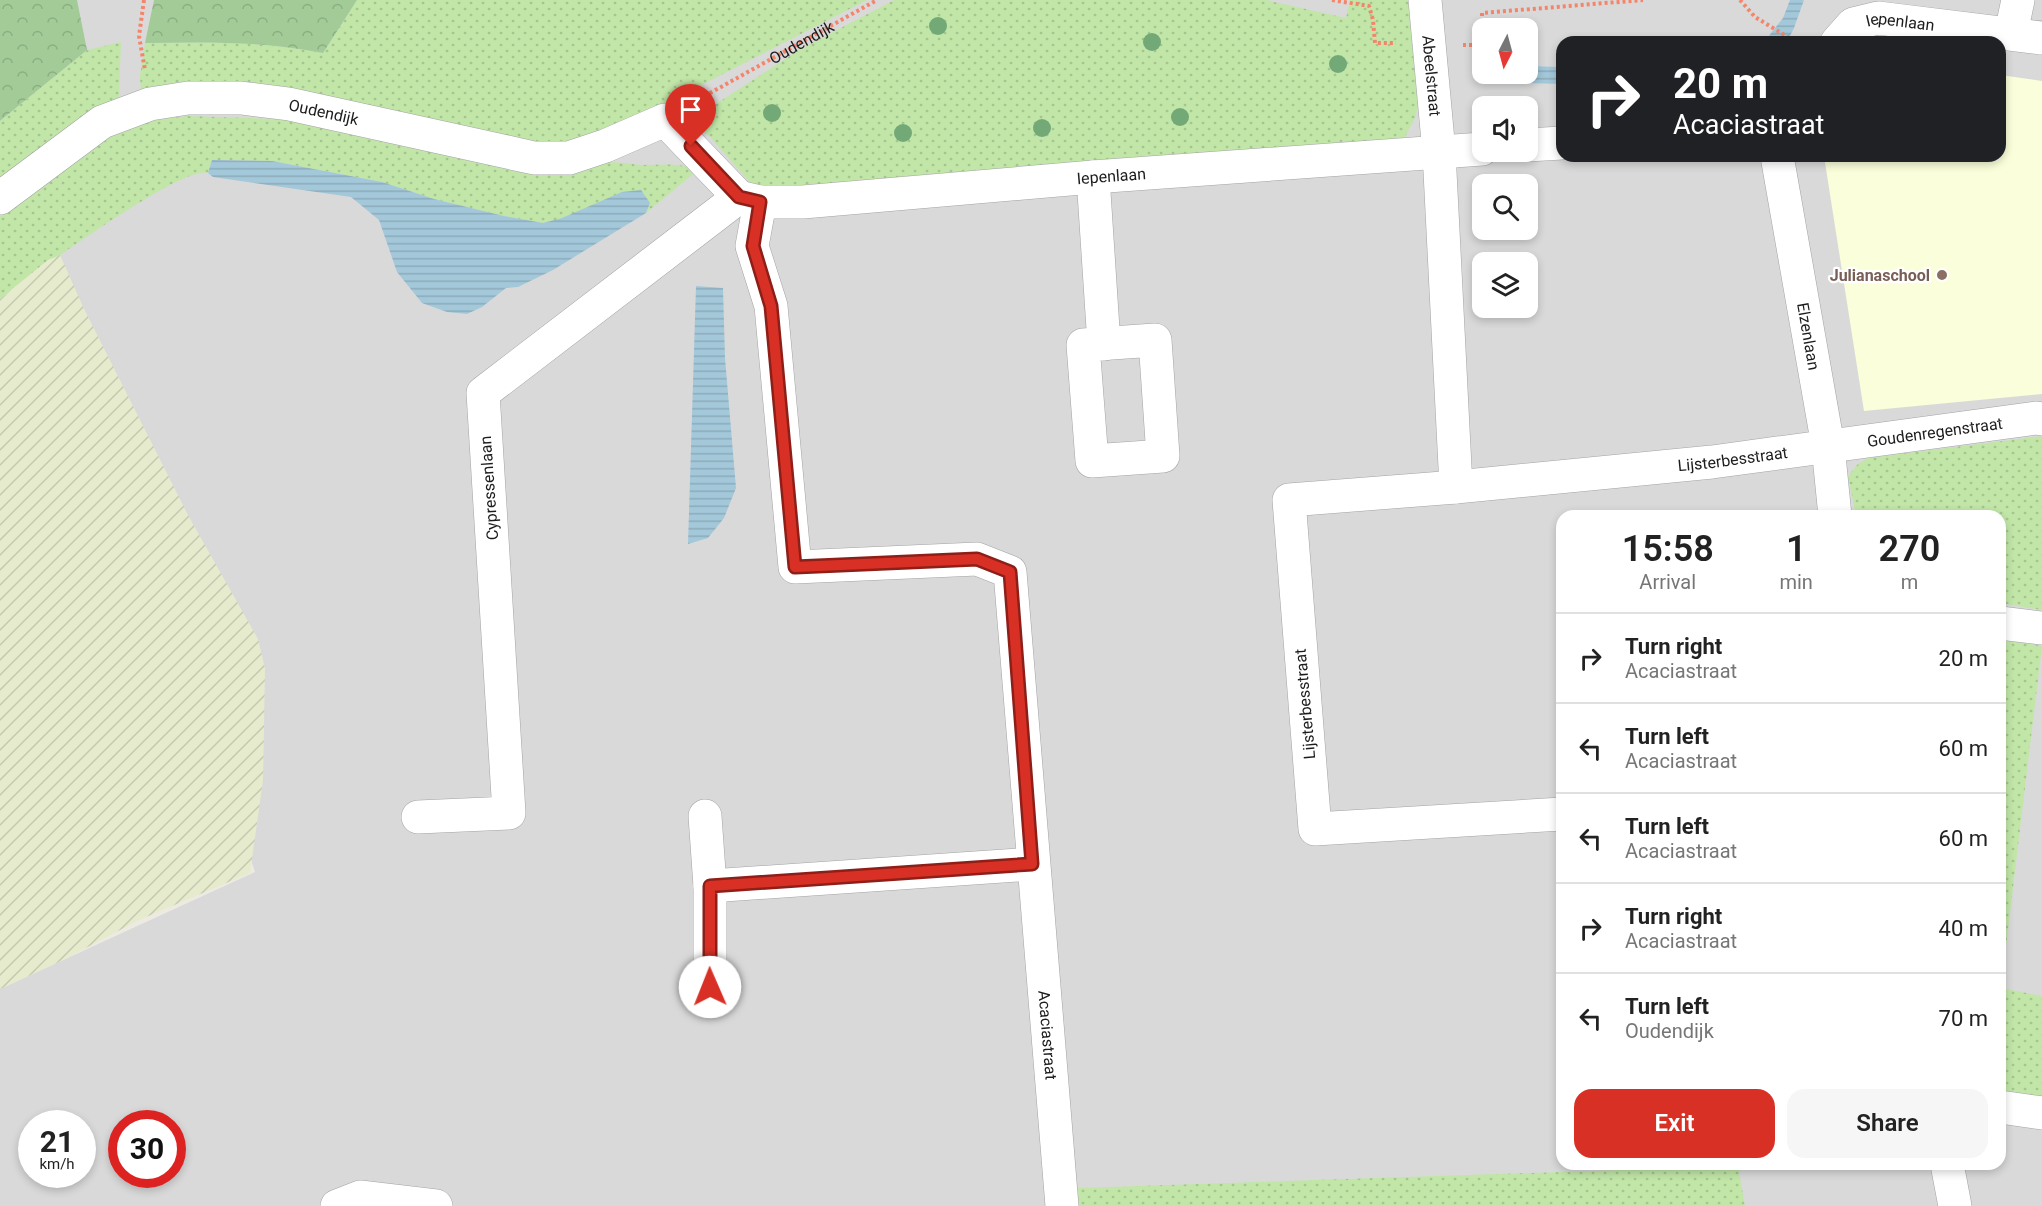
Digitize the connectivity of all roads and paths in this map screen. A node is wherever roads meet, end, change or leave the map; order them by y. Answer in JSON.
{"nodes":[{"id":1,"x":144,"y":0,"type":"edge"},
{"id":2,"x":877,"y":0,"type":"edge"},
{"id":3,"x":1332,"y":0,"type":"edge"},
{"id":4,"x":1425,"y":0,"type":"edge"},
{"id":5,"x":1643,"y":0,"type":"edge"},
{"id":6,"x":1740,"y":0,"type":"edge"},
{"id":7,"x":2018,"y":0,"type":"edge"},
{"id":8,"x":1482,"y":18,"type":"edge"},
{"id":9,"x":2026,"y":35,"type":"edge"},
{"id":10,"x":1786,"y":36,"type":"edge"},
{"id":11,"x":1842,"y":36,"type":"edge"},
{"id":12,"x":1375,"y":43,"type":"dead end"},
{"id":13,"x":150,"y":104,"type":"junction"},
{"id":14,"x":664,"y":120,"type":"junction"},
{"id":15,"x":1556,"y":143,"type":"edge"},
{"id":16,"x":1538,"y":144,"type":"edge"},
{"id":17,"x":1472,"y":150,"type":"edge"},
{"id":18,"x":1439,"y":152,"type":"junction"},
{"id":19,"x":1778,"y":162,"type":"edge"},
{"id":20,"x":1093,"y":177,"type":"junction"},
{"id":21,"x":0,"y":198,"type":"edge"},
{"id":22,"x":749,"y":200,"type":"junction"},
{"id":23,"x":1104,"y":344,"type":"dead end"},
{"id":24,"x":2042,"y":419,"type":"edge"},
{"id":25,"x":1828,"y":446,"type":"junction"},
{"id":26,"x":1456,"y":487,"type":"junction"},
{"id":27,"x":1835,"y":510,"type":"edge"},
{"id":28,"x":2006,"y":624,"type":"edge"},
{"id":29,"x":2042,"y":628,"type":"edge"},
{"id":30,"x":1556,"y":814,"type":"edge"},
{"id":31,"x":705,"y":816,"type":"dead end"},
{"id":32,"x":418,"y":818,"type":"dead end"},
{"id":33,"x":1032,"y":864,"type":"junction"},
{"id":34,"x":710,"y":886,"type":"junction"},
{"id":35,"x":710,"y":987,"type":"dead end"},
{"id":36,"x":2006,"y":1108,"type":"edge"},
{"id":37,"x":2042,"y":1113,"type":"edge"},
{"id":38,"x":1948,"y":1170,"type":"edge"},
{"id":39,"x":337,"y":1206,"type":"edge"},
{"id":40,"x":436,"y":1206,"type":"edge"},
{"id":41,"x":1062,"y":1206,"type":"edge"},
{"id":42,"x":1955,"y":1206,"type":"edge"}],
"edges":[{"from":1,"to":13,"type":"path"},
{"from":2,"to":14,"type":"path","name":"Oudendijk"},
{"from":3,"to":12,"type":"path"},
{"from":4,"to":18,"type":"street","name":"Abeelstraat"},
{"from":5,"to":8,"type":"path"},
{"from":6,"to":10,"type":"path"},
{"from":7,"to":9,"type":"street"},
{"from":9,"to":11,"type":"street","name":"Iepenlaan"},
{"from":13,"to":14,"type":"street","name":"Oudendijk"},
{"from":13,"to":21,"type":"street","name":"Oudendijk"},
{"from":14,"to":22,"type":"street"},
{"from":15,"to":16,"type":"street"},
{"from":17,"to":18,"type":"street","name":"Iepenlaan"},
{"from":18,"to":20,"type":"street","name":"Iepenlaan"},
{"from":18,"to":26,"type":"street"},
{"from":19,"to":25,"type":"street","name":"Elzenlaan"},
{"from":20,"to":22,"type":"street","name":"Iepenlaan"},
{"from":20,"to":23,"type":"street"},
{"from":22,"to":32,"type":"street","name":"Cypressenlaan"},
{"from":22,"to":33,"type":"street","name":"Acaciastraat"},
{"from":24,"to":25,"type":"street","name":"Goudenregenstraat"},
{"from":25,"to":26,"type":"street","name":"Lijsterbesstraat"},
{"from":25,"to":27,"type":"street","name":"Elzenlaan"},
{"from":26,"to":30,"type":"street","name":"Lijsterbesstraat"},
{"from":28,"to":29,"type":"street"},
{"from":31,"to":34,"type":"street"},
{"from":33,"to":34,"type":"street"},
{"from":33,"to":41,"type":"street","name":"Acaciastraat"},
{"from":34,"to":35,"type":"street"},
{"from":36,"to":37,"type":"street"},
{"from":38,"to":42,"type":"street"},
{"from":39,"to":40,"type":"street"}]}
